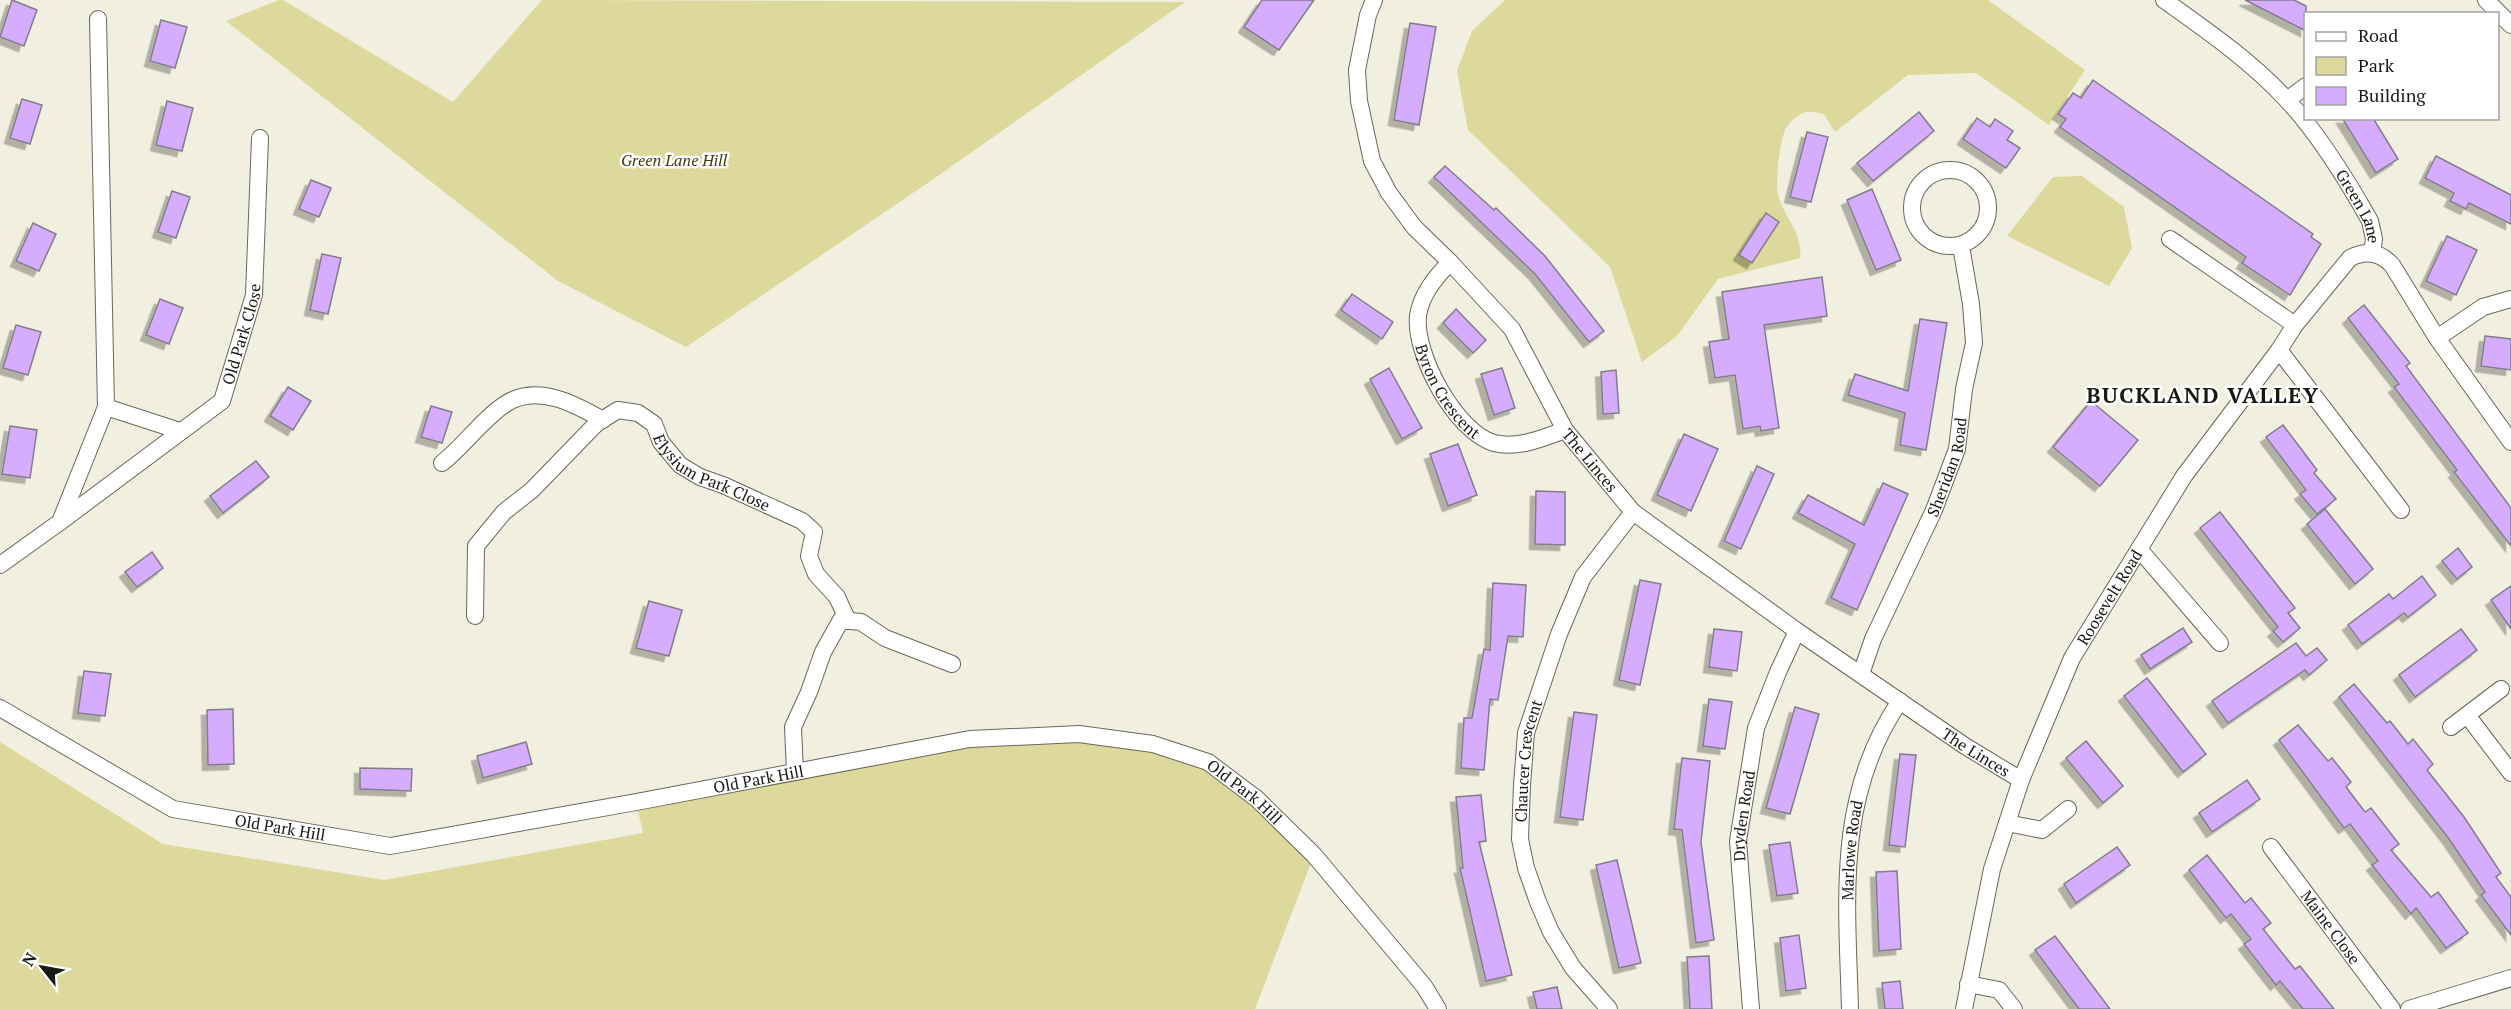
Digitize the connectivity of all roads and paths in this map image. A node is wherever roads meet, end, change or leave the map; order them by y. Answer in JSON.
{"nodes":[{"id":1,"x":1374,"y":0,"type":"edge"},
{"id":2,"x":2164,"y":0,"type":"edge"},
{"id":3,"x":2486,"y":0,"type":"edge"},
{"id":4,"x":2498,"y":12,"type":"edge"},
{"id":5,"x":2499,"y":13,"type":"edge"},
{"id":6,"x":98,"y":19,"type":"dead end"},
{"id":7,"x":2511,"y":25,"type":"edge"},
{"id":8,"x":2304,"y":87,"type":"edge"},
{"id":9,"x":2287,"y":100,"type":"junction"},
{"id":10,"x":2304,"y":119,"type":"edge"},
{"id":11,"x":2304,"y":120,"type":"edge"},
{"id":12,"x":260,"y":138,"type":"dead end"},
{"id":13,"x":2170,"y":239,"type":"dead end"},
{"id":14,"x":1960,"y":246,"type":"junction"},
{"id":15,"x":2372,"y":253,"type":"junction"},
{"id":16,"x":1450,"y":262,"type":"junction"},
{"id":17,"x":2511,"y":299,"type":"edge"},
{"id":18,"x":2295,"y":325,"type":"junction"},
{"id":19,"x":2437,"y":338,"type":"junction"},
{"id":20,"x":2278,"y":350,"type":"junction"},
{"id":21,"x":106,"y":407,"type":"junction"},
{"id":22,"x":603,"y":420,"type":"junction"},
{"id":23,"x":1565,"y":430,"type":"junction"},
{"id":24,"x":180,"y":431,"type":"junction"},
{"id":25,"x":2511,"y":442,"type":"edge"},
{"id":26,"x":442,"y":463,"type":"dead end"},
{"id":27,"x":2401,"y":510,"type":"dead end"},
{"id":28,"x":1633,"y":512,"type":"junction"},
{"id":29,"x":60,"y":522,"type":"junction"},
{"id":30,"x":2139,"y":549,"type":"junction"},
{"id":31,"x":0,"y":565,"type":"edge"},
{"id":32,"x":476,"y":616,"type":"dead end"},
{"id":33,"x":848,"y":621,"type":"junction"},
{"id":34,"x":1797,"y":631,"type":"junction"},
{"id":35,"x":2220,"y":644,"type":"dead end"},
{"id":36,"x":952,"y":664,"type":"dead end"},
{"id":37,"x":1861,"y":674,"type":"junction"},
{"id":38,"x":2501,"y":689,"type":"dead end"},
{"id":39,"x":1900,"y":701,"type":"junction"},
{"id":40,"x":0,"y":708,"type":"edge"},
{"id":41,"x":2467,"y":715,"type":"junction"},
{"id":42,"x":2451,"y":727,"type":"dead end"},
{"id":43,"x":795,"y":772,"type":"junction"},
{"id":44,"x":2511,"y":773,"type":"edge"},
{"id":45,"x":2020,"y":780,"type":"junction"},
{"id":46,"x":2068,"y":809,"type":"dead end"},
{"id":47,"x":2007,"y":824,"type":"junction"},
{"id":48,"x":2271,"y":847,"type":"dead end"},
{"id":49,"x":2511,"y":978,"type":"edge"},
{"id":50,"x":1968,"y":984,"type":"junction"},
{"id":51,"x":1438,"y":1009,"type":"edge"},
{"id":52,"x":1609,"y":1009,"type":"edge"},
{"id":53,"x":1750,"y":1009,"type":"edge"},
{"id":54,"x":1850,"y":1009,"type":"edge"},
{"id":55,"x":1964,"y":1009,"type":"edge"},
{"id":56,"x":2014,"y":1009,"type":"edge"},
{"id":57,"x":2392,"y":1009,"type":"edge"},
{"id":58,"x":2409,"y":1009,"type":"edge"}],
"edges":[{"from":1,"to":16,"type":"street","name":"The Linces"},
{"from":2,"to":9,"type":"street","name":"Green Lane"},
{"from":3,"to":4,"type":"street"},
{"from":5,"to":7,"type":"street"},
{"from":6,"to":21,"type":"street"},
{"from":8,"to":9,"type":"street"},
{"from":9,"to":10,"type":"street","name":"Green Lane"},
{"from":11,"to":15,"type":"street","name":"Green Lane"},
{"from":12,"to":24,"type":"street","name":"Old Park Close"},
{"from":13,"to":18,"type":"street"},
{"from":14,"to":14,"type":"street"},
{"from":14,"to":37,"type":"street","name":"Sheridan Road"},
{"from":15,"to":18,"type":"street","name":"Roosevelt Road"},
{"from":15,"to":19,"type":"street","name":"Green Lane"},
{"from":16,"to":23,"type":"street","name":"The Linces"},
{"from":16,"to":23,"type":"street","name":"Byron Crescent"},
{"from":17,"to":19,"type":"street"},
{"from":18,"to":20,"type":"street","name":"Roosevelt Road"},
{"from":19,"to":25,"type":"street","name":"Green Lane"},
{"from":20,"to":27,"type":"street"},
{"from":20,"to":30,"type":"street","name":"Roosevelt Road"},
{"from":21,"to":24,"type":"street"},
{"from":21,"to":29,"type":"street"},
{"from":22,"to":26,"type":"street"},
{"from":22,"to":32,"type":"street","name":"Elysium Park Close"},
{"from":22,"to":33,"type":"street","name":"Elysium Park Close"},
{"from":23,"to":28,"type":"street","name":"The Linces"},
{"from":24,"to":29,"type":"street","name":"Old Park Close"},
{"from":28,"to":34,"type":"street","name":"The Linces"},
{"from":28,"to":52,"type":"street","name":"Chaucer Crescent"},
{"from":29,"to":31,"type":"street","name":"Old Park Close"},
{"from":30,"to":35,"type":"street"},
{"from":30,"to":45,"type":"street","name":"Roosevelt Road"},
{"from":33,"to":36,"type":"street"},
{"from":33,"to":43,"type":"street"},
{"from":34,"to":37,"type":"street","name":"The Linces"},
{"from":34,"to":53,"type":"street","name":"Dryden Road"},
{"from":37,"to":39,"type":"street","name":"The Linces"},
{"from":38,"to":41,"type":"street"},
{"from":39,"to":45,"type":"street","name":"The Linces"},
{"from":39,"to":54,"type":"street","name":"Marlowe Road"},
{"from":40,"to":43,"type":"street","name":"Old Park Hill"},
{"from":41,"to":42,"type":"street"},
{"from":41,"to":44,"type":"street"},
{"from":43,"to":51,"type":"street","name":"Old Park Hill"},
{"from":45,"to":47,"type":"street","name":"Roosevelt Road"},
{"from":46,"to":47,"type":"street"},
{"from":47,"to":50,"type":"street","name":"Roosevelt Road"},
{"from":48,"to":57,"type":"street","name":"Maine Close"},
{"from":49,"to":58,"type":"street"},
{"from":50,"to":55,"type":"street","name":"Roosevelt Road"},
{"from":50,"to":56,"type":"street"}]}
